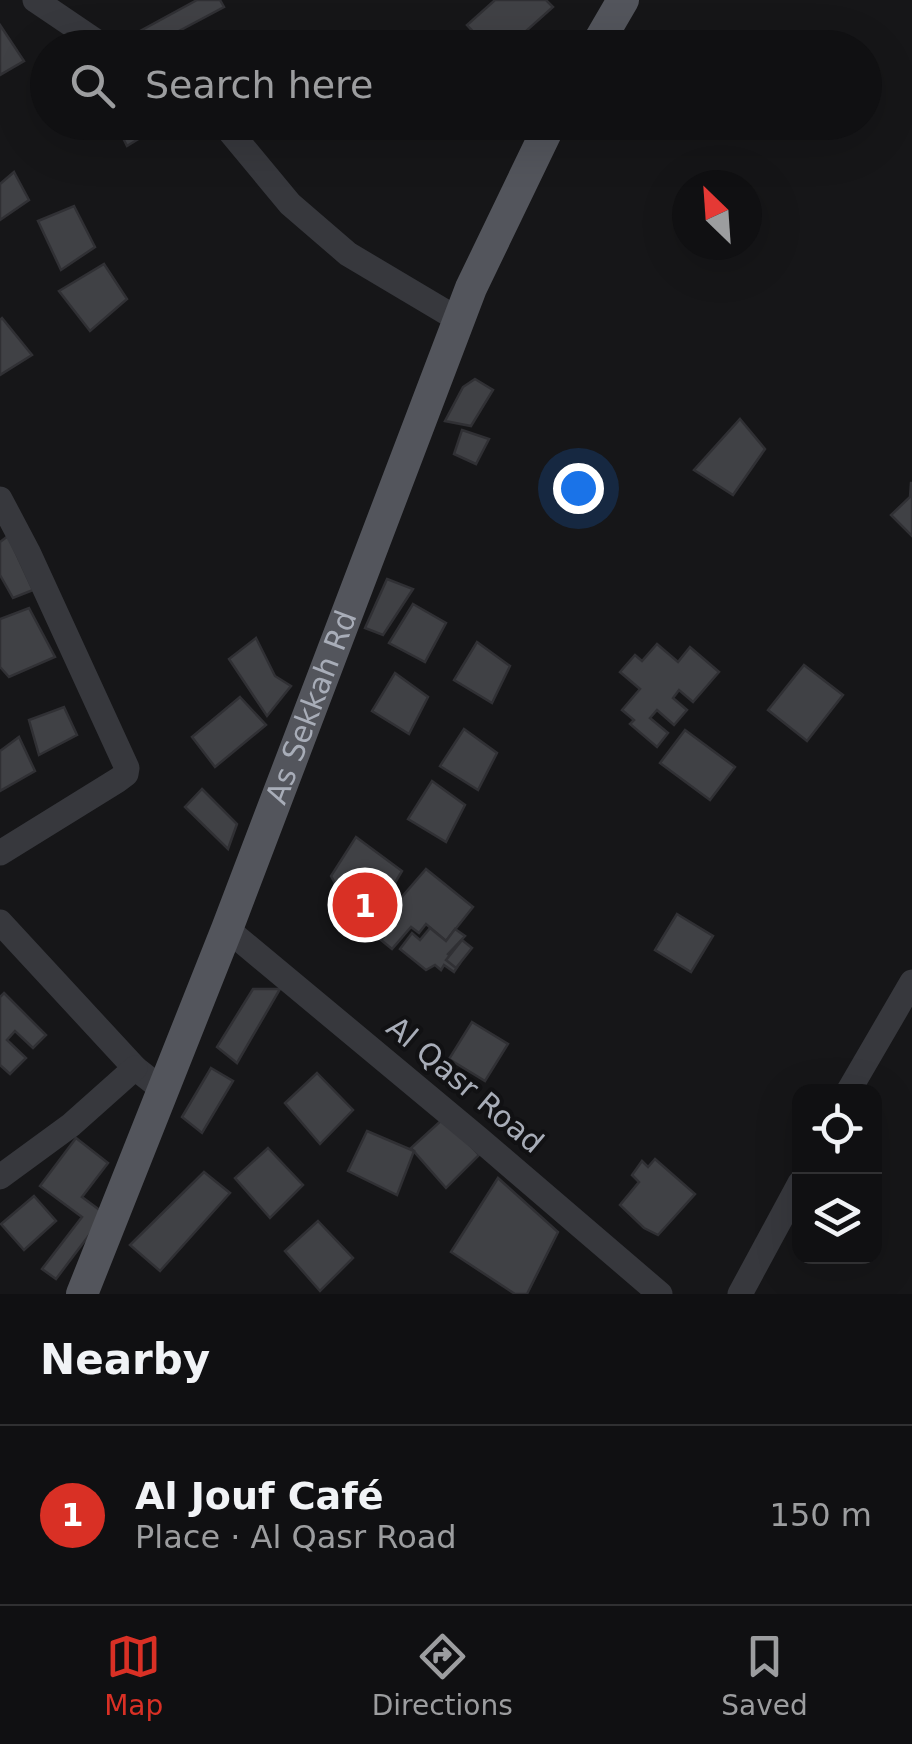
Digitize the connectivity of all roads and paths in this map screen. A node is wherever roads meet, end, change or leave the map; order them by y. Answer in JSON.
{"nodes":[{"id":1,"x":34,"y":0,"type":"edge"},
{"id":2,"x":623,"y":0,"type":"edge"},
{"id":3,"x":79,"y":30,"type":"edge"},
{"id":4,"x":606,"y":30,"type":"edge"},
{"id":5,"x":237,"y":140,"type":"edge"},
{"id":6,"x":543,"y":140,"type":"edge"},
{"id":7,"x":459,"y":320,"type":"junction"},
{"id":8,"x":0,"y":499,"type":"edge"},
{"id":9,"x":0,"y":853,"type":"edge"},
{"id":10,"x":0,"y":922,"type":"edge"},
{"id":11,"x":226,"y":929,"type":"junction"},
{"id":12,"x":912,"y":982,"type":"edge"},
{"id":13,"x":135,"y":1068,"type":"junction"},
{"id":14,"x":853,"y":1084,"type":"edge"},
{"id":15,"x":163,"y":1090,"type":"junction"},
{"id":16,"x":0,"y":1177,"type":"edge"},
{"id":17,"x":792,"y":1198,"type":"edge"},
{"id":18,"x":82,"y":1294,"type":"edge"},
{"id":19,"x":660,"y":1294,"type":"edge"},
{"id":20,"x":740,"y":1294,"type":"edge"}],
"edges":[{"from":1,"to":3,"type":"street"},
{"from":2,"to":4,"type":"main road"},
{"from":5,"to":7,"type":"street"},
{"from":6,"to":7,"type":"main road","name":"As Sekkah Rd"},
{"from":7,"to":11,"type":"main road","name":"As Sekkah Rd"},
{"from":8,"to":9,"type":"street"},
{"from":10,"to":13,"type":"street"},
{"from":11,"to":15,"type":"main road","name":"As Sekkah Rd"},
{"from":11,"to":19,"type":"street","name":"Al Qasr Road"},
{"from":12,"to":14,"type":"street"},
{"from":13,"to":15,"type":"street"},
{"from":13,"to":16,"type":"street"},
{"from":15,"to":18,"type":"main road","name":"As Sekkah Rd"},
{"from":17,"to":20,"type":"street"}]}
